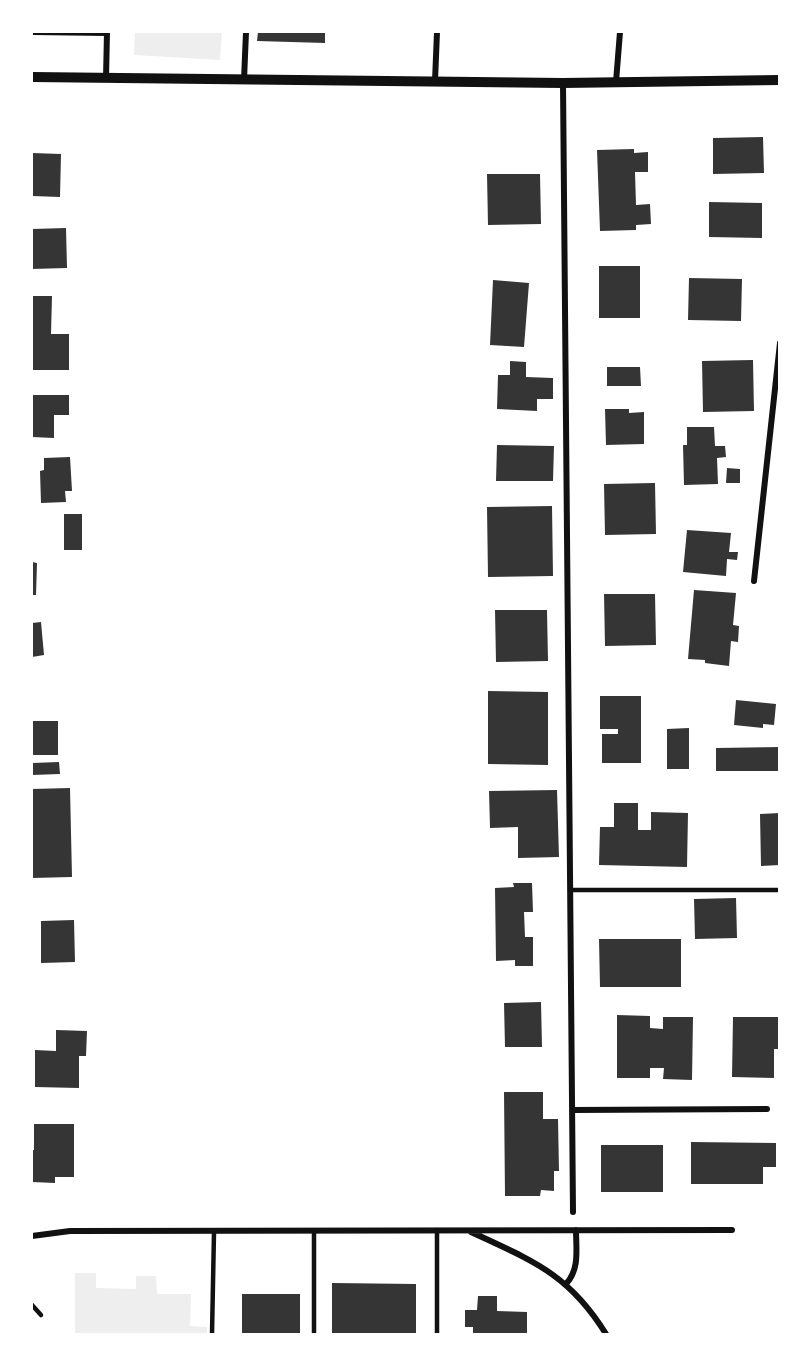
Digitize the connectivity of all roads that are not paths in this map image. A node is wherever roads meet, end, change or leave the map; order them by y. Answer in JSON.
{"nodes":[{"id":1,"x":33,"y":32,"type":"edge"},
{"id":2,"x":107,"y":32,"type":"edge"},
{"id":3,"x":246,"y":32,"type":"edge"},
{"id":4,"x":437,"y":32,"type":"edge"},
{"id":5,"x":620,"y":32,"type":"edge"},
{"id":6,"x":32,"y":77,"type":"edge"},
{"id":7,"x":106,"y":78,"type":"junction"},
{"id":8,"x":244,"y":80,"type":"junction"},
{"id":9,"x":780,"y":80,"type":"edge"},
{"id":10,"x":435,"y":81,"type":"junction"},
{"id":11,"x":616,"y":82,"type":"junction"},
{"id":12,"x":563,"y":83,"type":"junction"},
{"id":13,"x":780,"y":343,"type":"edge"},
{"id":14,"x":754,"y":582,"type":"dead end"},
{"id":15,"x":570,"y":890,"type":"junction"},
{"id":16,"x":780,"y":890,"type":"edge"},
{"id":17,"x":767,"y":1109,"type":"dead end"},
{"id":18,"x":572,"y":1110,"type":"junction"},
{"id":19,"x":573,"y":1212,"type":"dead end"},
{"id":20,"x":437,"y":1230,"type":"junction"},
{"id":21,"x":468,"y":1230,"type":"junction"},
{"id":22,"x":576,"y":1230,"type":"junction"},
{"id":23,"x":732,"y":1230,"type":"dead end"},
{"id":24,"x":214,"y":1232,"type":"junction"},
{"id":25,"x":314,"y":1232,"type":"junction"},
{"id":26,"x":32,"y":1236,"type":"edge"},
{"id":27,"x":566,"y":1284,"type":"junction"},
{"id":28,"x":32,"y":1305,"type":"edge"},
{"id":29,"x":40,"y":1315,"type":"dead end"},
{"id":30,"x":212,"y":1335,"type":"edge"},
{"id":31,"x":314,"y":1335,"type":"edge"},
{"id":32,"x":437,"y":1335,"type":"edge"},
{"id":33,"x":606,"y":1335,"type":"edge"}],
"edges":[{"from":1,"to":2,"type":"street"},
{"from":2,"to":7,"type":"street"},
{"from":3,"to":8,"type":"street"},
{"from":4,"to":10,"type":"street"},
{"from":5,"to":11,"type":"street"},
{"from":6,"to":7,"type":"street"},
{"from":7,"to":8,"type":"street"},
{"from":8,"to":10,"type":"street"},
{"from":9,"to":11,"type":"street"},
{"from":10,"to":12,"type":"street"},
{"from":11,"to":12,"type":"street"},
{"from":12,"to":15,"type":"street"},
{"from":13,"to":14,"type":"street"},
{"from":15,"to":16,"type":"lane"},
{"from":15,"to":18,"type":"street"},
{"from":17,"to":18,"type":"street"},
{"from":18,"to":19,"type":"street"},
{"from":20,"to":21,"type":"street"},
{"from":20,"to":25,"type":"street"},
{"from":20,"to":32,"type":"lane"},
{"from":21,"to":22,"type":"street"},
{"from":21,"to":27,"type":"street"},
{"from":22,"to":23,"type":"street"},
{"from":22,"to":27,"type":"street"},
{"from":24,"to":25,"type":"street"},
{"from":24,"to":26,"type":"street"},
{"from":24,"to":30,"type":"lane"},
{"from":25,"to":31,"type":"lane"},
{"from":27,"to":33,"type":"street"},
{"from":28,"to":29,"type":"lane"}]}
